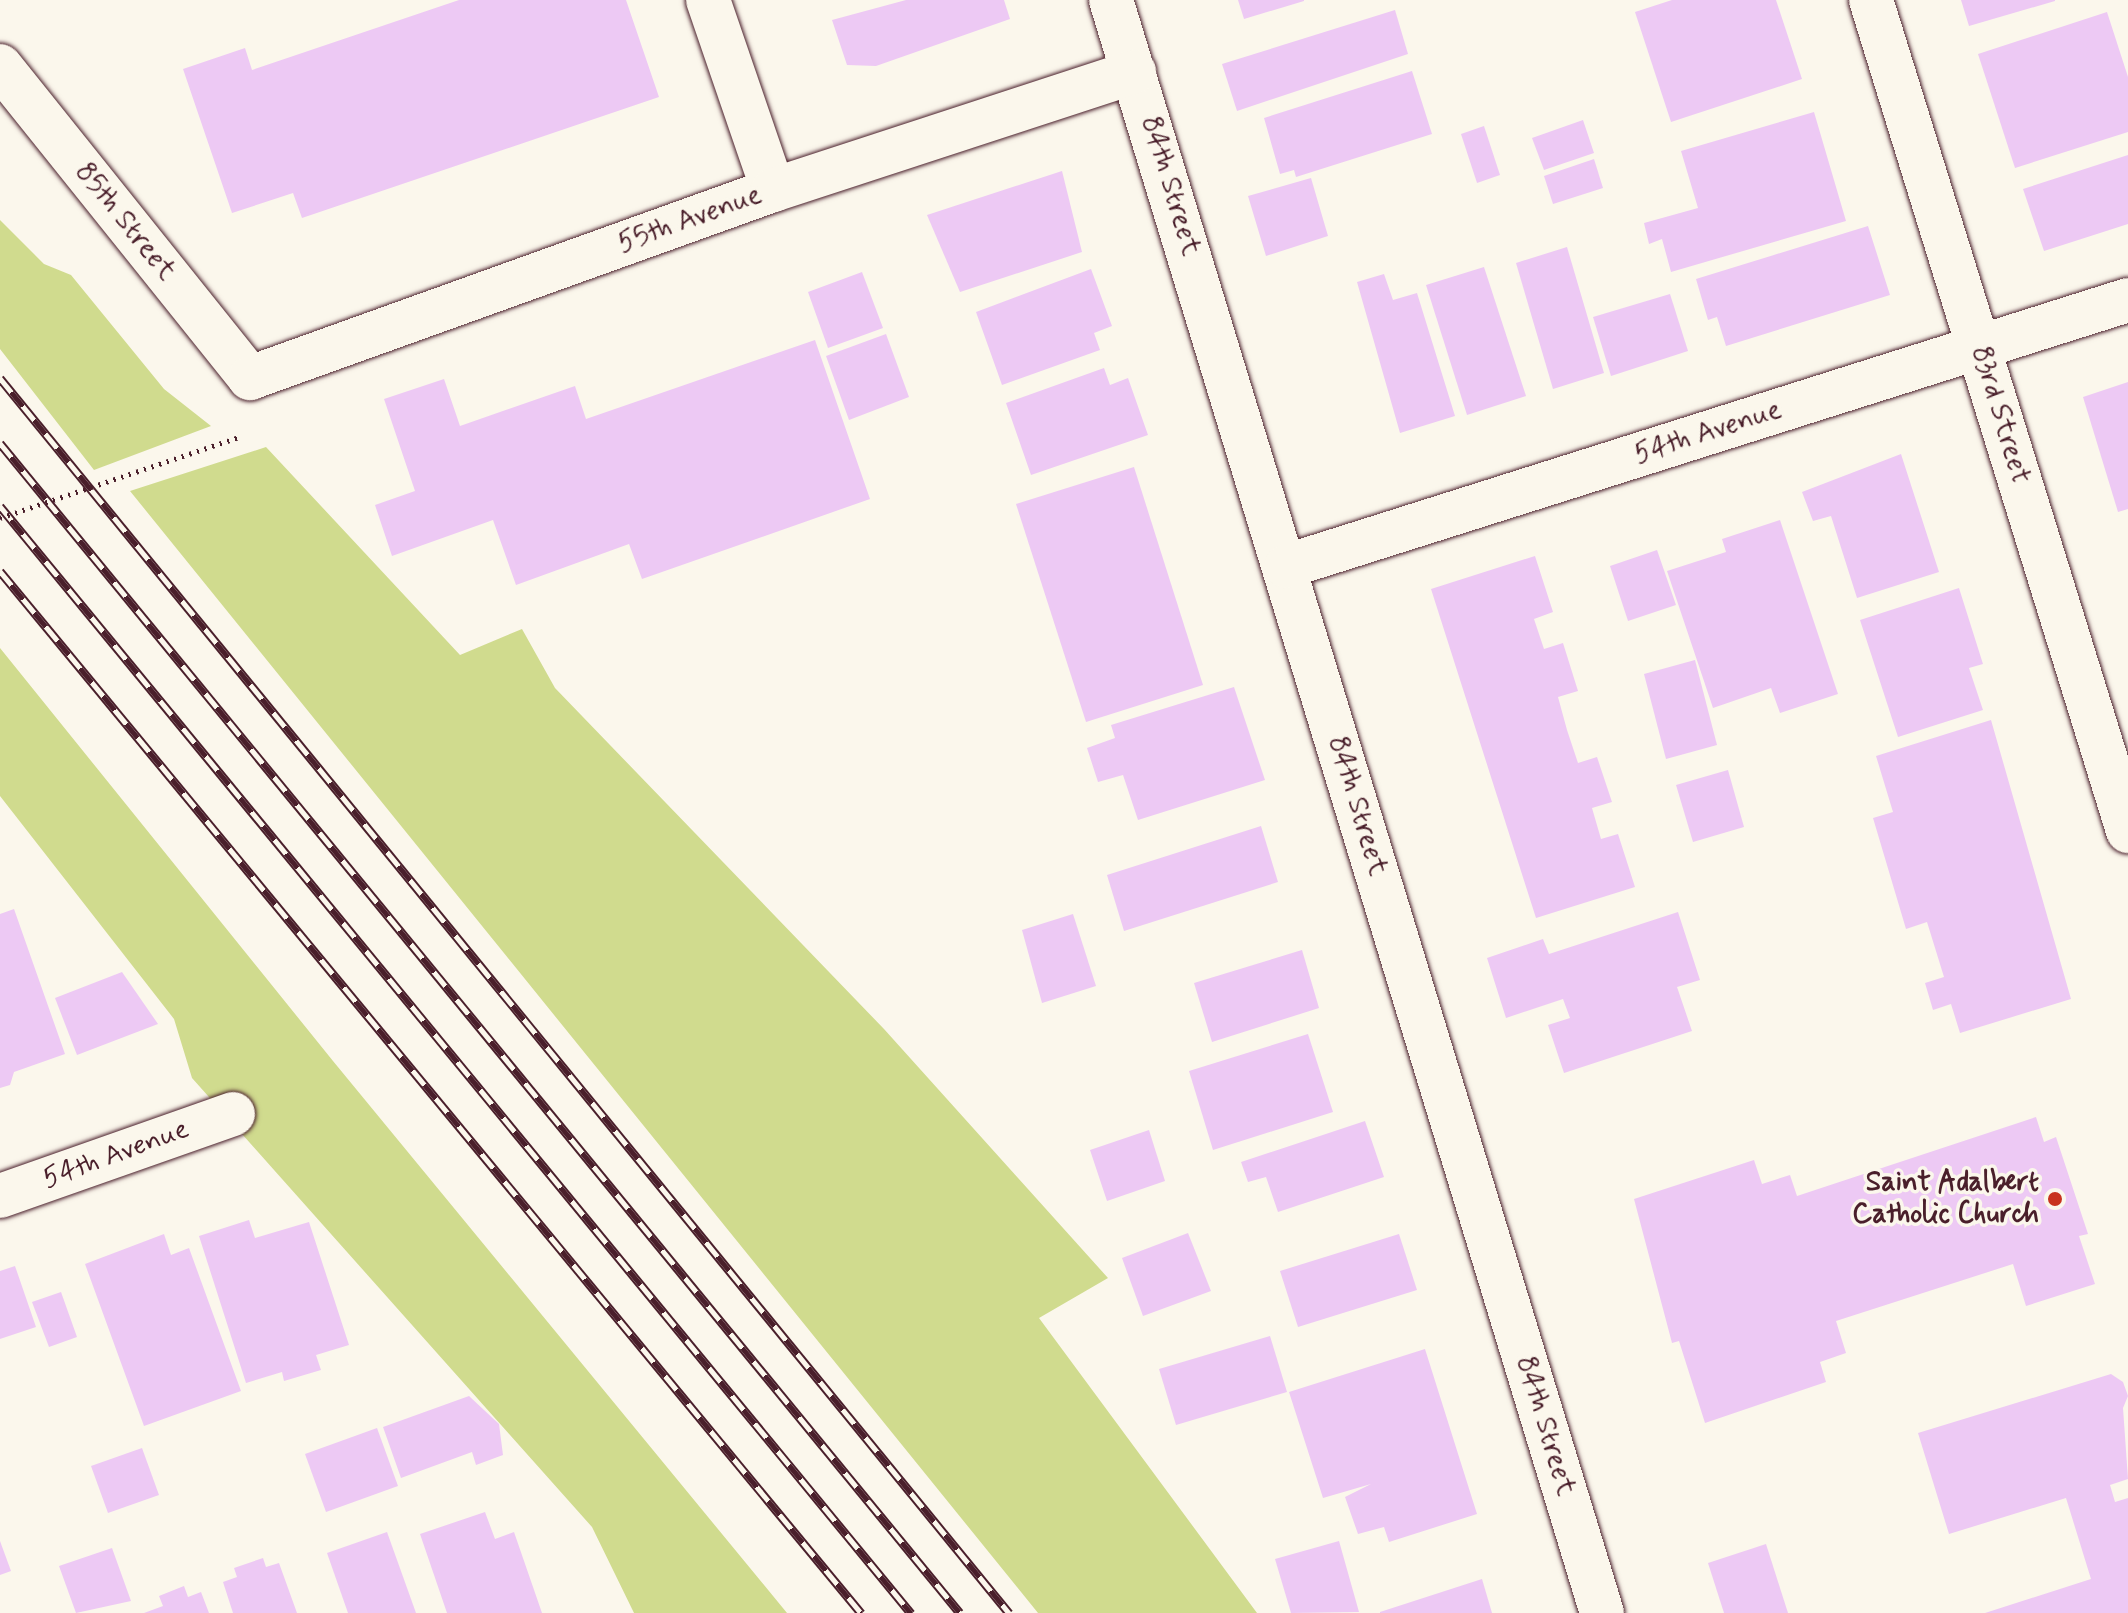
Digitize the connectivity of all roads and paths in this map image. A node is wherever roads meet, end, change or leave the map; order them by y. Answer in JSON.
{"nodes":[{"id":1,"x":708,"y":0,"type":"edge"},
{"id":2,"x":1111,"y":0,"type":"edge"},
{"id":3,"x":1871,"y":0,"type":"edge"},
{"id":4,"x":0,"y":66,"type":"edge"},
{"id":5,"x":1134,"y":72,"type":"junction"},
{"id":6,"x":773,"y":190,"type":"junction"},
{"id":7,"x":2128,"y":300,"type":"edge"},
{"id":8,"x":1979,"y":346,"type":"junction"},
{"id":9,"x":250,"y":378,"type":"joint"},
{"id":10,"x":239,"y":437,"type":"dead end"},
{"id":11,"x":0,"y":518,"type":"edge"},
{"id":12,"x":1287,"y":566,"type":"junction"},
{"id":13,"x":2128,"y":831,"type":"edge"},
{"id":14,"x":233,"y":1114,"type":"dead end"},
{"id":15,"x":0,"y":1196,"type":"edge"},
{"id":16,"x":1602,"y":1613,"type":"edge"}],
"edges":[{"from":1,"to":6,"type":"street"},
{"from":2,"to":5,"type":"street","name":"84th Street"},
{"from":3,"to":8,"type":"street","name":"83rd Street"},
{"from":4,"to":9,"type":"street","name":"85th Street"},
{"from":5,"to":6,"type":"street","name":"55th Avenue"},
{"from":5,"to":12,"type":"street","name":"84th Street"},
{"from":6,"to":9,"type":"street","name":"55th Avenue"},
{"from":7,"to":8,"type":"street","name":"54th Avenue"},
{"from":8,"to":12,"type":"street","name":"54th Avenue"},
{"from":8,"to":13,"type":"street","name":"83rd Street"},
{"from":10,"to":11,"type":"path","bridge":true},
{"from":12,"to":16,"type":"street","name":"84th Street"},
{"from":14,"to":15,"type":"street","name":"54th Avenue"}]}
